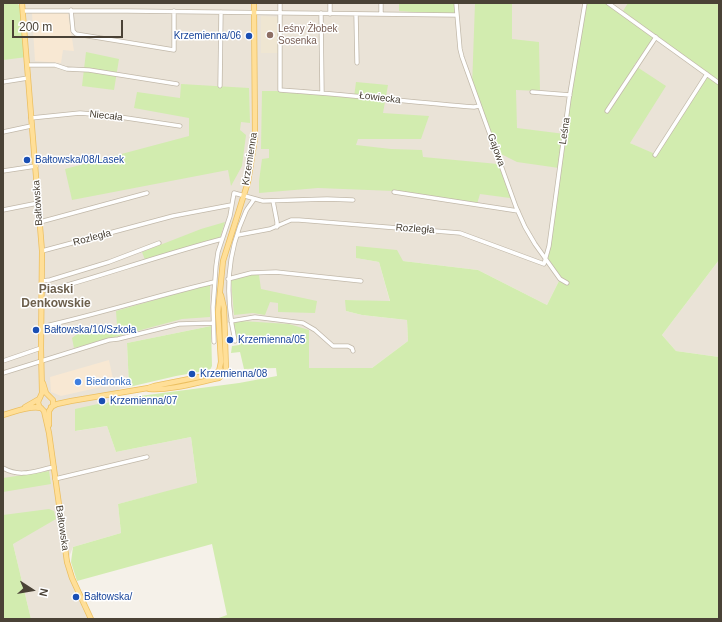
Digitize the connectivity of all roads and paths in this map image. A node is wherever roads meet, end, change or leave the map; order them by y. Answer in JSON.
{"nodes":[{"id":1,"x":22,"y":3,"type":"edge"},
{"id":2,"x":254,"y":3,"type":"edge"},
{"id":3,"x":280,"y":3,"type":"edge"},
{"id":4,"x":330,"y":3,"type":"edge"},
{"id":5,"x":381,"y":3,"type":"edge"},
{"id":6,"x":456,"y":3,"type":"edge"},
{"id":7,"x":585,"y":3,"type":"edge"},
{"id":8,"x":608,"y":3,"type":"edge"},
{"id":9,"x":71,"y":10,"type":"junction"},
{"id":10,"x":23,"y":11,"type":"junction"},
{"id":11,"x":174,"y":11,"type":"junction"},
{"id":12,"x":221,"y":12,"type":"junction"},
{"id":13,"x":254,"y":12,"type":"junction"},
{"id":14,"x":280,"y":13,"type":"junction"},
{"id":15,"x":322,"y":13,"type":"junction"},
{"id":16,"x":330,"y":14,"type":"junction"},
{"id":17,"x":356,"y":14,"type":"junction"},
{"id":18,"x":381,"y":14,"type":"junction"},
{"id":19,"x":456,"y":15,"type":"junction"},
{"id":20,"x":656,"y":37,"type":"junction"},
{"id":21,"x":357,"y":63,"type":"dead end"},
{"id":22,"x":27,"y":65,"type":"junction"},
{"id":23,"x":707,"y":74,"type":"junction"},
{"id":24,"x":28,"y":78,"type":"junction"},
{"id":25,"x":3,"y":82,"type":"edge"},
{"id":26,"x":719,"y":83,"type":"edge"},
{"id":27,"x":177,"y":84,"type":"dead end"},
{"id":28,"x":220,"y":86,"type":"dead end"},
{"id":29,"x":532,"y":92,"type":"dead end"},
{"id":30,"x":322,"y":93,"type":"junction"},
{"id":31,"x":570,"y":95,"type":"junction"},
{"id":32,"x":480,"y":106,"type":"junction"},
{"id":33,"x":607,"y":111,"type":"dead end"},
{"id":34,"x":31,"y":118,"type":"junction"},
{"id":35,"x":31,"y":126,"type":"junction"},
{"id":36,"x":180,"y":126,"type":"dead end"},
{"id":37,"x":3,"y":132,"type":"edge"},
{"id":38,"x":655,"y":154,"type":"dead end"},
{"id":39,"x":36,"y":166,"type":"junction"},
{"id":40,"x":3,"y":170,"type":"edge"},
{"id":41,"x":394,"y":192,"type":"dead end"},
{"id":42,"x":146,"y":193,"type":"dead end"},
{"id":43,"x":244,"y":195,"type":"junction"},
{"id":44,"x":254,"y":198,"type":"junction"},
{"id":45,"x":353,"y":200,"type":"dead end"},
{"id":46,"x":273,"y":201,"type":"junction"},
{"id":47,"x":38,"y":203,"type":"junction"},
{"id":48,"x":231,"y":205,"type":"junction"},
{"id":49,"x":3,"y":210,"type":"edge"},
{"id":50,"x":518,"y":211,"type":"junction"},
{"id":51,"x":40,"y":222,"type":"junction"},
{"id":52,"x":277,"y":227,"type":"junction"},
{"id":53,"x":238,"y":235,"type":"junction"},
{"id":54,"x":222,"y":239,"type":"junction"},
{"id":55,"x":159,"y":243,"type":"dead end"},
{"id":56,"x":42,"y":251,"type":"junction"},
{"id":57,"x":546,"y":258,"type":"junction"},
{"id":58,"x":228,"y":279,"type":"junction"},
{"id":59,"x":42,"y":281,"type":"junction"},
{"id":60,"x":361,"y":281,"type":"dead end"},
{"id":61,"x":214,"y":282,"type":"junction"},
{"id":62,"x":568,"y":283,"type":"dead end"},
{"id":63,"x":42,"y":290,"type":"junction"},
{"id":64,"x":230,"y":321,"type":"junction"},
{"id":65,"x":213,"y":323,"type":"junction"},
{"id":66,"x":42,"y":327,"type":"junction"},
{"id":67,"x":235,"y":341,"type":"dead end"},
{"id":68,"x":214,"y":342,"type":"dead end"},
{"id":69,"x":41,"y":348,"type":"junction"},
{"id":70,"x":353,"y":352,"type":"dead end"},
{"id":71,"x":41,"y":360,"type":"junction"},
{"id":72,"x":3,"y":361,"type":"edge"},
{"id":73,"x":3,"y":373,"type":"edge"},
{"id":74,"x":41,"y":375,"type":"junction"},
{"id":75,"x":50,"y":397,"type":"junction"},
{"id":76,"x":39,"y":398,"type":"junction"},
{"id":77,"x":72,"y":401,"type":"junction"},
{"id":78,"x":42,"y":408,"type":"junction"},
{"id":79,"x":50,"y":408,"type":"junction"},
{"id":80,"x":20,"y":410,"type":"junction"},
{"id":81,"x":3,"y":415,"type":"edge"},
{"id":82,"x":49,"y":433,"type":"junction"},
{"id":83,"x":147,"y":457,"type":"dead end"},
{"id":84,"x":54,"y":467,"type":"junction"},
{"id":85,"x":3,"y":468,"type":"edge"},
{"id":86,"x":55,"y":479,"type":"junction"},
{"id":87,"x":91,"y":619,"type":"edge"}],
"edges":[{"from":1,"to":10,"type":"main road","name":"Bałtowska"},
{"from":2,"to":13,"type":"main road","name":"Krzemienna"},
{"from":3,"to":14,"type":"street"},
{"from":4,"to":16,"type":"street"},
{"from":5,"to":18,"type":"street"},
{"from":6,"to":19,"type":"street","name":"Gajowa"},
{"from":7,"to":31,"type":"street","name":"Leśna"},
{"from":8,"to":20,"type":"street"},
{"from":9,"to":10,"type":"street"},
{"from":9,"to":11,"type":"street"},
{"from":9,"to":11,"type":"street"},
{"from":10,"to":22,"type":"main road","name":"Bałtowska"},
{"from":11,"to":12,"type":"street"},
{"from":12,"to":13,"type":"street"},
{"from":12,"to":28,"type":"street"},
{"from":13,"to":14,"type":"street"},
{"from":13,"to":43,"type":"main road","name":"Krzemienna"},
{"from":14,"to":15,"type":"street"},
{"from":14,"to":30,"type":"street","name":"Łowiecka"},
{"from":15,"to":16,"type":"street"},
{"from":15,"to":30,"type":"street"},
{"from":16,"to":17,"type":"street"},
{"from":17,"to":18,"type":"street"},
{"from":17,"to":21,"type":"street"},
{"from":18,"to":19,"type":"street"},
{"from":19,"to":32,"type":"street","name":"Gajowa"},
{"from":20,"to":23,"type":"street"},
{"from":20,"to":33,"type":"street"},
{"from":22,"to":24,"type":"main road","name":"Bałtowska"},
{"from":22,"to":27,"type":"street"},
{"from":23,"to":26,"type":"street"},
{"from":23,"to":38,"type":"street"},
{"from":24,"to":25,"type":"street"},
{"from":24,"to":34,"type":"main road","name":"Bałtowska"},
{"from":29,"to":31,"type":"street"},
{"from":30,"to":32,"type":"street","name":"Łowiecka"},
{"from":31,"to":57,"type":"street","name":"Leśna"},
{"from":32,"to":50,"type":"street","name":"Gajowa"},
{"from":34,"to":35,"type":"main road","name":"Bałtowska"},
{"from":34,"to":36,"type":"street","name":"Niecała"},
{"from":35,"to":37,"type":"street"},
{"from":35,"to":39,"type":"main road","name":"Bałtowska"},
{"from":39,"to":40,"type":"street"},
{"from":39,"to":47,"type":"main road","name":"Bałtowska"},
{"from":41,"to":50,"type":"street"},
{"from":42,"to":51,"type":"street"},
{"from":43,"to":44,"type":"street"},
{"from":43,"to":48,"type":"street"},
{"from":43,"to":77,"type":"main road","name":"Krzemienna"},
{"from":44,"to":46,"type":"street"},
{"from":44,"to":53,"type":"street"},
{"from":45,"to":46,"type":"street"},
{"from":46,"to":52,"type":"street"},
{"from":47,"to":49,"type":"street"},
{"from":47,"to":51,"type":"main road","name":"Bałtowska"},
{"from":48,"to":54,"type":"street"},
{"from":48,"to":56,"type":"street","name":"Rozległa"},
{"from":50,"to":57,"type":"street","name":"Gajowa"},
{"from":51,"to":56,"type":"main road","name":"Bałtowska"},
{"from":52,"to":53,"type":"street","name":"Rozległa"},
{"from":52,"to":57,"type":"street","name":"Rozległa"},
{"from":53,"to":58,"type":"street"},
{"from":54,"to":61,"type":"street"},
{"from":54,"to":63,"type":"street"},
{"from":55,"to":59,"type":"street"},
{"from":56,"to":59,"type":"main road","name":"Bałtowska"},
{"from":57,"to":62,"type":"street","name":"Gajowa"},
{"from":58,"to":60,"type":"street"},
{"from":58,"to":64,"type":"street"},
{"from":59,"to":63,"type":"main road","name":"Bałtowska"},
{"from":61,"to":65,"type":"street"},
{"from":61,"to":66,"type":"street"},
{"from":63,"to":66,"type":"main road","name":"Bałtowska"},
{"from":64,"to":67,"type":"street"},
{"from":64,"to":70,"type":"street"},
{"from":65,"to":68,"type":"street"},
{"from":65,"to":71,"type":"street"},
{"from":66,"to":69,"type":"main road","name":"Bałtowska"},
{"from":69,"to":71,"type":"main road","name":"Bałtowska"},
{"from":69,"to":72,"type":"street"},
{"from":71,"to":73,"type":"street"},
{"from":71,"to":74,"type":"main road","name":"Bałtowska"},
{"from":74,"to":75,"type":"main road","name":"Bałtowska"},
{"from":74,"to":76,"type":"main road","name":"Bałtowska"},
{"from":75,"to":76,"type":"main road"},
{"from":75,"to":77,"type":"main road","name":"Krzemienna"},
{"from":75,"to":79,"type":"main road"},
{"from":76,"to":78,"type":"main road"},
{"from":76,"to":80,"type":"main road"},
{"from":77,"to":79,"type":"main road","name":"Krzemienna"},
{"from":78,"to":79,"type":"main road"},
{"from":78,"to":80,"type":"main road"},
{"from":78,"to":82,"type":"main road","name":"Bałtowska"},
{"from":79,"to":82,"type":"main road","name":"Bałtowska"},
{"from":80,"to":81,"type":"main road"},
{"from":82,"to":84,"type":"main road","name":"Bałtowska"},
{"from":83,"to":86,"type":"street"},
{"from":84,"to":85,"type":"street"},
{"from":84,"to":86,"type":"main road","name":"Bałtowska"},
{"from":86,"to":87,"type":"main road","name":"Bałtowska"}]}
